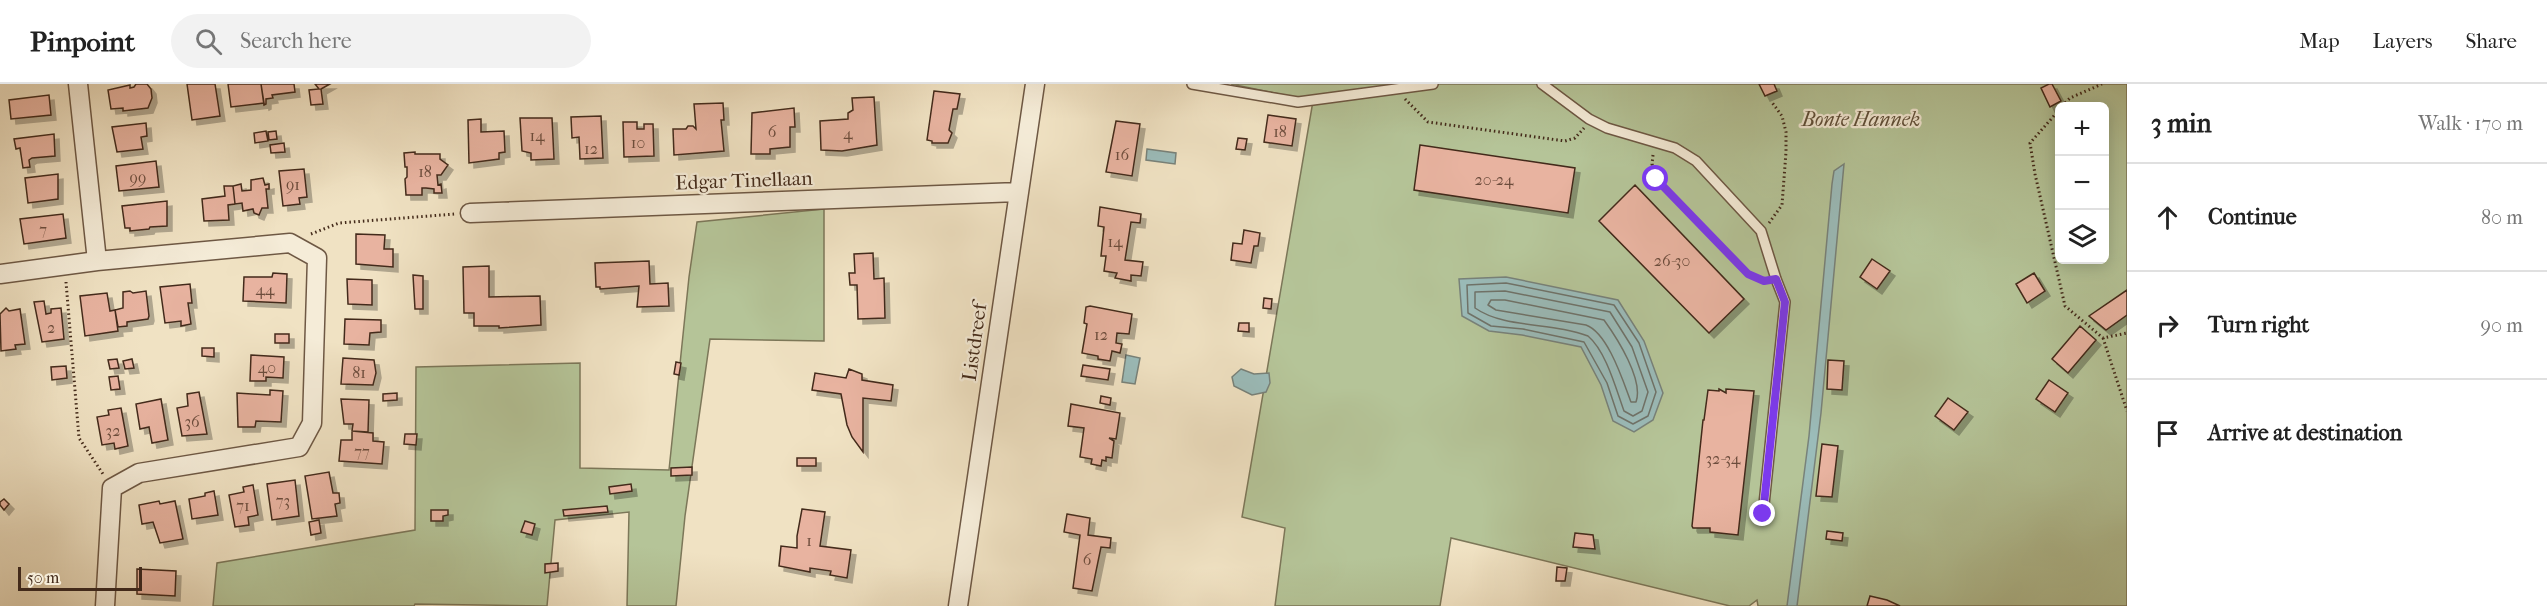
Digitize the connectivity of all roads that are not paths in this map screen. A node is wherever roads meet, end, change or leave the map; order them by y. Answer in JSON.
{"nodes":[{"id":1,"x":78,"y":84,"type":"edge"},
{"id":2,"x":1035,"y":84,"type":"edge"},
{"id":3,"x":1192,"y":84,"type":"edge"},
{"id":4,"x":1433,"y":84,"type":"edge"},
{"id":5,"x":1542,"y":84,"type":"edge"},
{"id":6,"x":1019,"y":192,"type":"junction"},
{"id":7,"x":470,"y":213,"type":"road end"},
{"id":8,"x":97,"y":261,"type":"junction"},
{"id":9,"x":0,"y":274,"type":"edge"},
{"id":10,"x":1763,"y":514,"type":"dead end"},
{"id":11,"x":105,"y":606,"type":"edge"},
{"id":12,"x":958,"y":606,"type":"edge"}],
"edges":[{"from":1,"to":8,"type":"street"},
{"from":2,"to":6,"type":"street","name":"Listdreef"},
{"from":3,"to":4,"type":"lane"},
{"from":5,"to":10,"type":"lane"},
{"from":6,"to":7,"type":"street","name":"Edgar Tinellaan"},
{"from":6,"to":12,"type":"street","name":"Listdreef"},
{"from":8,"to":9,"type":"street"},
{"from":8,"to":11,"type":"street"}]}
